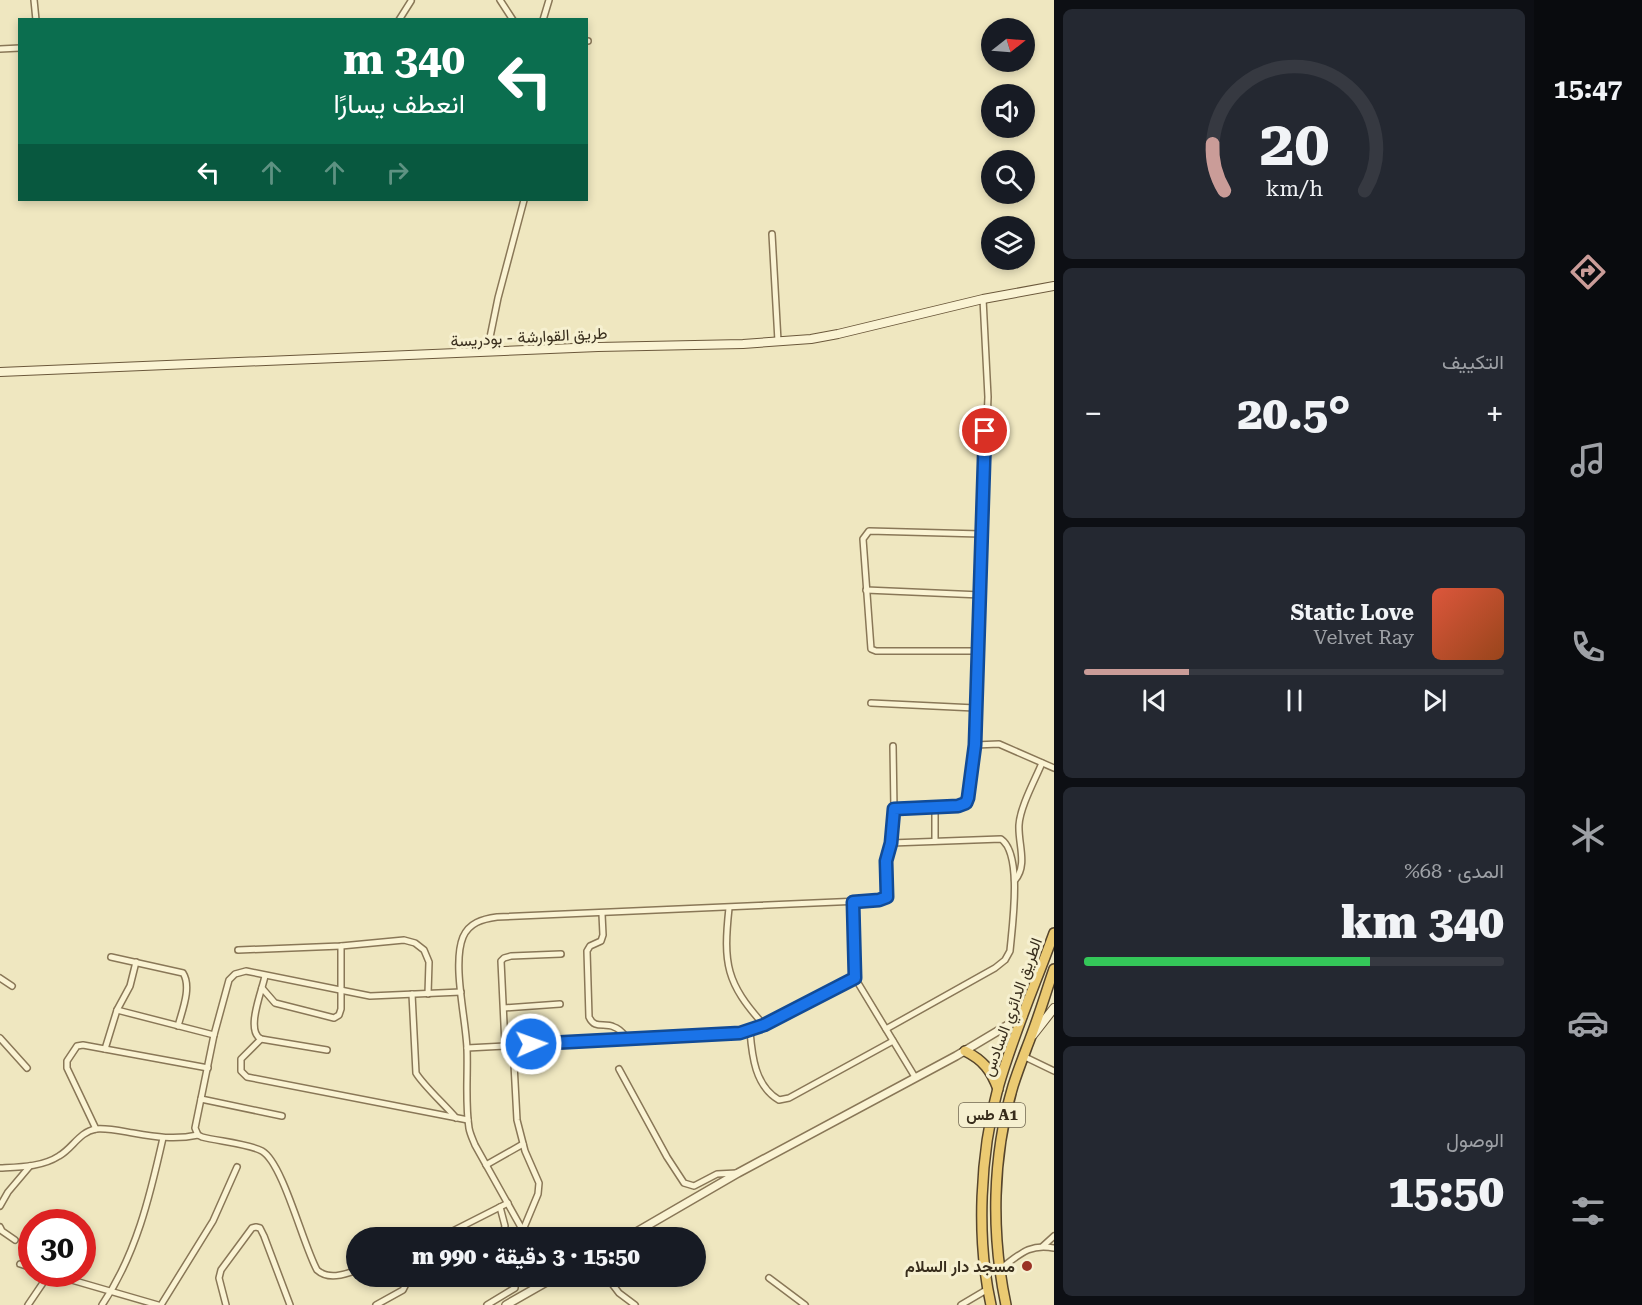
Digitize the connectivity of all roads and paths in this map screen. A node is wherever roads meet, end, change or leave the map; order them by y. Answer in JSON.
{"nodes":[{"id":1,"x":34,"y":0,"type":"edge"},
{"id":2,"x":411,"y":0,"type":"edge"},
{"id":3,"x":500,"y":0,"type":"edge"},
{"id":4,"x":549,"y":0,"type":"edge"},
{"id":5,"x":36,"y":18,"type":"edge"},
{"id":6,"x":400,"y":18,"type":"edge"},
{"id":7,"x":512,"y":18,"type":"edge"},
{"id":8,"x":544,"y":18,"type":"edge"},
{"id":9,"x":18,"y":48,"type":"edge"},
{"id":10,"x":0,"y":49,"type":"edge"},
{"id":11,"x":524,"y":201,"type":"edge"},
{"id":12,"x":772,"y":234,"type":"dead end"},
{"id":13,"x":1054,"y":286,"type":"edge"},
{"id":14,"x":983,"y":299,"type":"junction"},
{"id":15,"x":778,"y":341,"type":"junction"},
{"id":16,"x":487,"y":352,"type":"junction"},
{"id":17,"x":0,"y":372,"type":"edge"},
{"id":18,"x":981,"y":534,"type":"junction"},
{"id":19,"x":866,"y":590,"type":"junction"},
{"id":20,"x":981,"y":595,"type":"junction"},
{"id":21,"x":978,"y":651,"type":"junction"},
{"id":22,"x":871,"y":703,"type":"dead end"},
{"id":23,"x":975,"y":708,"type":"junction"},
{"id":24,"x":975,"y":745,"type":"junction"},
{"id":25,"x":893,"y":746,"type":"dead end"},
{"id":26,"x":1042,"y":763,"type":"junction"},
{"id":27,"x":1054,"y":768,"type":"edge"},
{"id":28,"x":935,"y":807,"type":"junction"},
{"id":29,"x":894,"y":809,"type":"junction"},
{"id":30,"x":935,"y":841,"type":"junction"},
{"id":31,"x":891,"y":843,"type":"junction"},
{"id":32,"x":1015,"y":880,"type":"junction"},
{"id":33,"x":853,"y":902,"type":"junction"},
{"id":34,"x":729,"y":908,"type":"junction"},
{"id":35,"x":602,"y":914,"type":"junction"},
{"id":36,"x":1054,"y":933,"type":"edge"},
{"id":37,"x":341,"y":946,"type":"junction"},
{"id":38,"x":238,"y":950,"type":"dead end"},
{"id":39,"x":561,"y":954,"type":"dead end"},
{"id":40,"x":111,"y":957,"type":"dead end"},
{"id":41,"x":136,"y":963,"type":"junction"},
{"id":42,"x":1053,"y":974,"type":"edge"},
{"id":43,"x":265,"y":976,"type":"junction"},
{"id":44,"x":0,"y":978,"type":"edge"},
{"id":45,"x":855,"y":978,"type":"junction"},
{"id":46,"x":12,"y":986,"type":"dead end"},
{"id":47,"x":262,"y":988,"type":"junction"},
{"id":48,"x":339,"y":990,"type":"junction"},
{"id":49,"x":461,"y":992,"type":"junction"},
{"id":50,"x":412,"y":994,"type":"junction"},
{"id":51,"x":428,"y":994,"type":"junction"},
{"id":52,"x":560,"y":1005,"type":"dead end"},
{"id":53,"x":504,"y":1008,"type":"junction"},
{"id":54,"x":1054,"y":1008,"type":"edge"},
{"id":55,"x":117,"y":1010,"type":"junction"},
{"id":56,"x":1023,"y":1016,"type":"junction"},
{"id":57,"x":764,"y":1025,"type":"junction"},
{"id":58,"x":178,"y":1026,"type":"junction"},
{"id":59,"x":886,"y":1029,"type":"junction"},
{"id":60,"x":750,"y":1031,"type":"junction"},
{"id":61,"x":214,"y":1035,"type":"junction"},
{"id":62,"x":0,"y":1038,"type":"edge"},
{"id":63,"x":1031,"y":1038,"type":"junction"},
{"id":64,"x":261,"y":1039,"type":"junction"},
{"id":65,"x":629,"y":1040,"type":"junction"},
{"id":66,"x":893,"y":1041,"type":"junction"},
{"id":67,"x":505,"y":1045,"type":"junction"},
{"id":68,"x":513,"y":1045,"type":"junction"},
{"id":69,"x":467,"y":1048,"type":"junction"},
{"id":70,"x":105,"y":1049,"type":"junction"},
{"id":71,"x":327,"y":1050,"type":"dead end"},
{"id":72,"x":965,"y":1051,"type":"junction"},
{"id":73,"x":1023,"y":1056,"type":"junction"},
{"id":74,"x":27,"y":1068,"type":"dead end"},
{"id":75,"x":208,"y":1068,"type":"junction"},
{"id":76,"x":619,"y":1070,"type":"dead end"},
{"id":77,"x":1054,"y":1071,"type":"edge"},
{"id":78,"x":915,"y":1077,"type":"junction"},
{"id":79,"x":998,"y":1089,"type":"junction"},
{"id":80,"x":201,"y":1100,"type":"junction"},
{"id":81,"x":282,"y":1116,"type":"dead end"},
{"id":82,"x":456,"y":1118,"type":"junction"},
{"id":83,"x":468,"y":1120,"type":"junction"},
{"id":84,"x":96,"y":1129,"type":"junction"},
{"id":85,"x":198,"y":1135,"type":"junction"},
{"id":86,"x":163,"y":1138,"type":"junction"},
{"id":87,"x":523,"y":1144,"type":"junction"},
{"id":88,"x":486,"y":1165,"type":"junction"},
{"id":89,"x":30,"y":1166,"type":"junction"},
{"id":90,"x":237,"y":1167,"type":"dead end"},
{"id":91,"x":0,"y":1168,"type":"edge"},
{"id":92,"x":738,"y":1173,"type":"junction"},
{"id":93,"x":508,"y":1203,"type":"junction"},
{"id":94,"x":0,"y":1206,"type":"edge"},
{"id":95,"x":500,"y":1207,"type":"junction"},
{"id":96,"x":0,"y":1227,"type":"edge"},
{"id":97,"x":461,"y":1227,"type":"edge"},
{"id":98,"x":503,"y":1227,"type":"edge"},
{"id":99,"x":521,"y":1227,"type":"edge"},
{"id":100,"x":524,"y":1227,"type":"edge"},
{"id":101,"x":645,"y":1227,"type":"edge"},
{"id":102,"x":1054,"y":1236,"type":"edge"},
{"id":103,"x":15,"y":1240,"type":"dead end"},
{"id":104,"x":1043,"y":1245,"type":"junction"},
{"id":105,"x":1054,"y":1248,"type":"edge"},
{"id":106,"x":1000,"y":1269,"type":"junction"},
{"id":107,"x":346,"y":1274,"type":"edge"},
{"id":108,"x":769,"y":1278,"type":"dead end"},
{"id":109,"x":41,"y":1287,"type":"edge"},
{"id":110,"x":94,"y":1287,"type":"edge"},
{"id":111,"x":405,"y":1287,"type":"edge"},
{"id":112,"x":515,"y":1287,"type":"edge"},
{"id":113,"x":536,"y":1287,"type":"edge"},
{"id":114,"x":614,"y":1287,"type":"edge"},
{"id":115,"x":988,"y":1289,"type":"junction"},
{"id":116,"x":111,"y":1292,"type":"junction"},
{"id":117,"x":28,"y":1305,"type":"edge"},
{"id":118,"x":102,"y":1305,"type":"edge"},
{"id":119,"x":159,"y":1305,"type":"edge"},
{"id":120,"x":226,"y":1305,"type":"edge"},
{"id":121,"x":290,"y":1305,"type":"edge"},
{"id":122,"x":376,"y":1305,"type":"edge"},
{"id":123,"x":487,"y":1305,"type":"edge"},
{"id":124,"x":506,"y":1305,"type":"edge"},
{"id":125,"x":635,"y":1305,"type":"edge"},
{"id":126,"x":805,"y":1305,"type":"edge"},
{"id":127,"x":961,"y":1305,"type":"edge"},
{"id":128,"x":991,"y":1305,"type":"edge"},
{"id":129,"x":1006,"y":1305,"type":"edge"}],
"edges":[{"from":1,"to":5,"type":"street"},
{"from":2,"to":6,"type":"street"},
{"from":3,"to":7,"type":"street"},
{"from":4,"to":8,"type":"street"},
{"from":9,"to":10,"type":"street"},
{"from":11,"to":16,"type":"street"},
{"from":12,"to":15,"type":"street"},
{"from":13,"to":14,"type":"main road","name":"طريق القوارشة - بودريسة"},
{"from":14,"to":15,"type":"main road","name":"طريق القوارشة - بودريسة"},
{"from":14,"to":18,"type":"street"},
{"from":15,"to":16,"type":"main road","name":"طريق القوارشة - بودريسة"},
{"from":16,"to":17,"type":"main road","name":"طريق القوارشة - بودريسة"},
{"from":18,"to":19,"type":"street"},
{"from":18,"to":20,"type":"street"},
{"from":19,"to":20,"type":"street"},
{"from":19,"to":21,"type":"street"},
{"from":20,"to":21,"type":"street"},
{"from":21,"to":23,"type":"street"},
{"from":22,"to":23,"type":"street"},
{"from":23,"to":24,"type":"street"},
{"from":24,"to":26,"type":"street"},
{"from":24,"to":28,"type":"street"},
{"from":25,"to":29,"type":"street"},
{"from":26,"to":27,"type":"street"},
{"from":26,"to":32,"type":"street"},
{"from":28,"to":29,"type":"street"},
{"from":28,"to":30,"type":"street"},
{"from":29,"to":31,"type":"street"},
{"from":30,"to":31,"type":"street"},
{"from":30,"to":32,"type":"street"},
{"from":31,"to":33,"type":"street"},
{"from":32,"to":59,"type":"street"},
{"from":33,"to":34,"type":"street"},
{"from":33,"to":45,"type":"street"},
{"from":34,"to":35,"type":"street"},
{"from":34,"to":57,"type":"street"},
{"from":35,"to":49,"type":"street"},
{"from":35,"to":65,"type":"street"},
{"from":36,"to":56,"type":"highway","name":"الطريق الدائري السادس","number":"طس A1"},
{"from":37,"to":38,"type":"street"},
{"from":37,"to":48,"type":"street"},
{"from":37,"to":51,"type":"street"},
{"from":39,"to":53,"type":"street"},
{"from":40,"to":41,"type":"street"},
{"from":41,"to":55,"type":"street"},
{"from":41,"to":58,"type":"street"},
{"from":42,"to":63,"type":"highway","name":"الطريق الدائري السادس","number":"طس A1"},
{"from":43,"to":47,"type":"street"},
{"from":43,"to":48,"type":"street"},
{"from":43,"to":61,"type":"street"},
{"from":44,"to":46,"type":"street"},
{"from":45,"to":57,"type":"street"},
{"from":45,"to":59,"type":"street"},
{"from":47,"to":48,"type":"street"},
{"from":47,"to":64,"type":"street"},
{"from":48,"to":50,"type":"street"},
{"from":49,"to":51,"type":"street"},
{"from":49,"to":69,"type":"street"},
{"from":50,"to":51,"type":"street"},
{"from":50,"to":82,"type":"street"},
{"from":52,"to":53,"type":"street"},
{"from":53,"to":67,"type":"street"},
{"from":54,"to":63,"type":"main road"},
{"from":55,"to":58,"type":"street"},
{"from":55,"to":70,"type":"street"},
{"from":56,"to":72,"type":"street"},
{"from":56,"to":79,"type":"highway","name":"الطريق الدائري السادس","number":"طس A1"},
{"from":57,"to":60,"type":"street"},
{"from":58,"to":61,"type":"street"},
{"from":59,"to":66,"type":"street"},
{"from":60,"to":65,"type":"street"},
{"from":60,"to":66,"type":"street"},
{"from":61,"to":75,"type":"street"},
{"from":62,"to":74,"type":"street"},
{"from":63,"to":73,"type":"highway","name":"الطريق الدائري السادس","number":"طس A1"},
{"from":64,"to":71,"type":"street"},
{"from":64,"to":82,"type":"street"},
{"from":65,"to":68,"type":"street"},
{"from":66,"to":78,"type":"street"},
{"from":67,"to":68,"type":"street"},
{"from":67,"to":69,"type":"street"},
{"from":68,"to":87,"type":"street"},
{"from":69,"to":83,"type":"street"},
{"from":70,"to":75,"type":"street"},
{"from":70,"to":84,"type":"street"},
{"from":72,"to":78,"type":"street"},
{"from":72,"to":79,"type":"highway"},
{"from":73,"to":77,"type":"street"},
{"from":73,"to":106,"type":"highway","name":"الطريق الدائري السادس","number":"طس A1"},
{"from":75,"to":80,"type":"street"},
{"from":76,"to":92,"type":"street"},
{"from":78,"to":92,"type":"street"},
{"from":79,"to":115,"type":"highway","name":"الطريق الدائري السادس","number":"طس A1"},
{"from":80,"to":81,"type":"street"},
{"from":80,"to":85,"type":"street"},
{"from":82,"to":83,"type":"street"},
{"from":83,"to":88,"type":"street"},
{"from":84,"to":86,"type":"street"},
{"from":84,"to":89,"type":"street"},
{"from":85,"to":86,"type":"street"},
{"from":85,"to":107,"type":"street"},
{"from":86,"to":116,"type":"street"},
{"from":87,"to":88,"type":"street"},
{"from":87,"to":100,"type":"street"},
{"from":88,"to":93,"type":"street"},
{"from":89,"to":91,"type":"street"},
{"from":89,"to":94,"type":"street"},
{"from":90,"to":119,"type":"street"},
{"from":92,"to":101,"type":"street"},
{"from":93,"to":95,"type":"street"},
{"from":93,"to":99,"type":"street"},
{"from":95,"to":97,"type":"street"},
{"from":95,"to":98,"type":"street"},
{"from":96,"to":103,"type":"street"},
{"from":102,"to":104,"type":"street"},
{"from":104,"to":105,"type":"street"},
{"from":104,"to":106,"type":"street"},
{"from":106,"to":129,"type":"highway","name":"الطريق الدائري السادس","number":"طس A1"},
{"from":108,"to":126,"type":"street"},
{"from":109,"to":117,"type":"street"},
{"from":110,"to":116,"type":"street"},
{"from":111,"to":122,"type":"street"},
{"from":112,"to":123,"type":"street"},
{"from":113,"to":124,"type":"street"},
{"from":114,"to":125,"type":"street"},
{"from":115,"to":127,"type":"street"},
{"from":115,"to":128,"type":"highway","name":"الطريق الدائري السادس","number":"طس A1"},
{"from":116,"to":118,"type":"street"},
{"from":116,"to":119,"type":"street"},
{"from":120,"to":121,"type":"street"}]}
